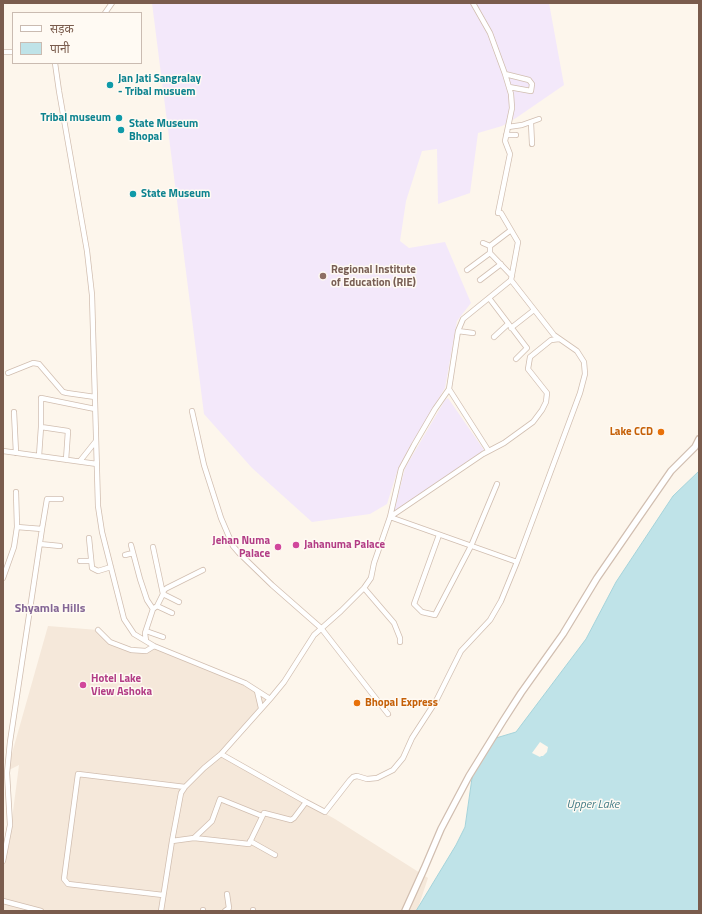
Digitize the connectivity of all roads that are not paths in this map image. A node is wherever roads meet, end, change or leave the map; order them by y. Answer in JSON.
{"nodes":[{"id":1,"x":112,"y":3,"type":"edge"},
{"id":2,"x":473,"y":3,"type":"edge"},
{"id":3,"x":106,"y":12,"type":"edge"},
{"id":4,"x":55,"y":64,"type":"edge"},
{"id":5,"x":505,"y":74,"type":"junction"},
{"id":6,"x":509,"y":87,"type":"junction"},
{"id":7,"x":539,"y":119,"type":"dead end"},
{"id":8,"x":531,"y":122,"type":"junction"},
{"id":9,"x":508,"y":127,"type":"junction"},
{"id":10,"x":506,"y":135,"type":"junction"},
{"id":11,"x":516,"y":135,"type":"dead end"},
{"id":12,"x":532,"y":144,"type":"dead end"},
{"id":13,"x":511,"y":230,"type":"junction"},
{"id":14,"x":483,"y":243,"type":"dead end"},
{"id":15,"x":490,"y":246,"type":"junction"},
{"id":16,"x":490,"y":253,"type":"junction"},
{"id":17,"x":501,"y":264,"type":"junction"},
{"id":18,"x":467,"y":270,"type":"dead end"},
{"id":19,"x":512,"y":278,"type":"junction"},
{"id":20,"x":480,"y":280,"type":"dead end"},
{"id":21,"x":489,"y":298,"type":"junction"},
{"id":22,"x":534,"y":310,"type":"junction"},
{"id":23,"x":510,"y":326,"type":"junction"},
{"id":24,"x":458,"y":331,"type":"junction"},
{"id":25,"x":473,"y":333,"type":"dead end"},
{"id":26,"x":494,"y":337,"type":"dead end"},
{"id":27,"x":559,"y":339,"type":"junction"},
{"id":28,"x":516,"y":359,"type":"dead end"},
{"id":29,"x":8,"y":373,"type":"dead end"},
{"id":30,"x":449,"y":389,"type":"junction"},
{"id":31,"x":95,"y":396,"type":"junction"},
{"id":32,"x":95,"y":409,"type":"junction"},
{"id":33,"x":14,"y":412,"type":"dead end"},
{"id":34,"x":192,"y":412,"type":"dead end"},
{"id":35,"x":41,"y":427,"type":"junction"},
{"id":36,"x":699,"y":439,"type":"edge"},
{"id":37,"x":96,"y":441,"type":"junction"},
{"id":38,"x":488,"y":450,"type":"junction"},
{"id":39,"x":3,"y":452,"type":"edge"},
{"id":40,"x":16,"y":453,"type":"junction"},
{"id":41,"x":39,"y":456,"type":"junction"},
{"id":42,"x":66,"y":460,"type":"junction"},
{"id":43,"x":80,"y":461,"type":"junction"},
{"id":44,"x":97,"y":464,"type":"junction"},
{"id":45,"x":497,"y":484,"type":"dead end"},
{"id":46,"x":16,"y":492,"type":"dead end"},
{"id":47,"x":61,"y":499,"type":"dead end"},
{"id":48,"x":390,"y":518,"type":"junction"},
{"id":49,"x":17,"y":527,"type":"junction"},
{"id":50,"x":42,"y":529,"type":"junction"},
{"id":51,"x":439,"y":535,"type":"junction"},
{"id":52,"x":89,"y":538,"type":"dead end"},
{"id":53,"x":40,"y":544,"type":"junction"},
{"id":54,"x":131,"y":545,"type":"dead end"},
{"id":55,"x":60,"y":546,"type":"dead end"},
{"id":56,"x":472,"y":546,"type":"junction"},
{"id":57,"x":153,"y":548,"type":"dead end"},
{"id":58,"x":133,"y":553,"type":"junction"},
{"id":59,"x":125,"y":555,"type":"dead end"},
{"id":60,"x":80,"y":561,"type":"dead end"},
{"id":61,"x":91,"y":561,"type":"junction"},
{"id":62,"x":517,"y":562,"type":"junction"},
{"id":63,"x":110,"y":567,"type":"junction"},
{"id":64,"x":203,"y":570,"type":"dead end"},
{"id":65,"x":3,"y":578,"type":"edge"},
{"id":66,"x":364,"y":588,"type":"junction"},
{"id":67,"x":162,"y":594,"type":"junction"},
{"id":68,"x":179,"y":602,"type":"dead end"},
{"id":69,"x":155,"y":608,"type":"junction"},
{"id":70,"x":172,"y":613,"type":"dead end"},
{"id":71,"x":321,"y":628,"type":"junction"},
{"id":72,"x":98,"y":630,"type":"dead end"},
{"id":73,"x":146,"y":631,"type":"junction"},
{"id":74,"x":163,"y":637,"type":"dead end"},
{"id":75,"x":146,"y":641,"type":"junction"},
{"id":76,"x":400,"y":642,"type":"dead end"},
{"id":77,"x":154,"y":646,"type":"junction"},
{"id":78,"x":257,"y":691,"type":"junction"},
{"id":79,"x":270,"y":699,"type":"junction"},
{"id":80,"x":261,"y":708,"type":"junction"},
{"id":81,"x":388,"y":714,"type":"dead end"},
{"id":82,"x":10,"y":742,"type":"junction"},
{"id":83,"x":3,"y":746,"type":"edge"},
{"id":84,"x":221,"y":754,"type":"junction"},
{"id":85,"x":185,"y":787,"type":"junction"},
{"id":86,"x":306,"y":802,"type":"junction"},
{"id":87,"x":262,"y":816,"type":"junction"},
{"id":88,"x":194,"y":838,"type":"junction"},
{"id":89,"x":172,"y":841,"type":"junction"},
{"id":90,"x":250,"y":841,"type":"junction"},
{"id":91,"x":275,"y":855,"type":"dead end"},
{"id":92,"x":3,"y":861,"type":"edge"},
{"id":93,"x":163,"y":894,"type":"junction"},
{"id":94,"x":227,"y":894,"type":"dead end"},
{"id":95,"x":3,"y":901,"type":"edge"},
{"id":96,"x":41,"y":911,"type":"edge"},
{"id":97,"x":161,"y":911,"type":"edge"},
{"id":98,"x":225,"y":911,"type":"edge"},
{"id":99,"x":404,"y":911,"type":"edge"}],
"edges":[{"from":1,"to":3,"type":"street"},
{"from":2,"to":5,"type":"street"},
{"from":4,"to":31,"type":"street"},
{"from":5,"to":6,"type":"street"},
{"from":5,"to":6,"type":"street"},
{"from":6,"to":9,"type":"street"},
{"from":7,"to":8,"type":"street"},
{"from":8,"to":9,"type":"street"},
{"from":8,"to":12,"type":"street"},
{"from":9,"to":10,"type":"street"},
{"from":10,"to":11,"type":"street"},
{"from":10,"to":13,"type":"street"},
{"from":13,"to":15,"type":"street"},
{"from":13,"to":19,"type":"street"},
{"from":14,"to":15,"type":"street"},
{"from":15,"to":16,"type":"street"},
{"from":16,"to":17,"type":"street"},
{"from":16,"to":18,"type":"street"},
{"from":17,"to":19,"type":"street"},
{"from":17,"to":20,"type":"street"},
{"from":19,"to":21,"type":"street"},
{"from":19,"to":22,"type":"street"},
{"from":21,"to":23,"type":"street"},
{"from":21,"to":24,"type":"street"},
{"from":22,"to":23,"type":"street"},
{"from":22,"to":27,"type":"street"},
{"from":23,"to":26,"type":"street"},
{"from":23,"to":28,"type":"street"},
{"from":24,"to":25,"type":"street"},
{"from":24,"to":30,"type":"street"},
{"from":27,"to":38,"type":"street"},
{"from":27,"to":62,"type":"street"},
{"from":29,"to":31,"type":"street"},
{"from":30,"to":38,"type":"street"},
{"from":30,"to":48,"type":"street"},
{"from":31,"to":32,"type":"street"},
{"from":32,"to":35,"type":"street"},
{"from":32,"to":37,"type":"street"},
{"from":33,"to":40,"type":"street"},
{"from":34,"to":71,"type":"street"},
{"from":35,"to":41,"type":"street"},
{"from":35,"to":42,"type":"street"},
{"from":36,"to":99,"type":"street"},
{"from":37,"to":43,"type":"street"},
{"from":37,"to":44,"type":"street"},
{"from":38,"to":48,"type":"street"},
{"from":39,"to":40,"type":"street"},
{"from":40,"to":41,"type":"street"},
{"from":41,"to":42,"type":"street"},
{"from":42,"to":43,"type":"street"},
{"from":43,"to":44,"type":"street"},
{"from":44,"to":63,"type":"street"},
{"from":45,"to":56,"type":"street"},
{"from":46,"to":49,"type":"street"},
{"from":47,"to":50,"type":"street"},
{"from":48,"to":51,"type":"street"},
{"from":48,"to":66,"type":"street"},
{"from":49,"to":50,"type":"street"},
{"from":49,"to":65,"type":"street"},
{"from":50,"to":53,"type":"street"},
{"from":51,"to":56,"type":"street"},
{"from":51,"to":56,"type":"street"},
{"from":52,"to":61,"type":"street"},
{"from":53,"to":55,"type":"street"},
{"from":53,"to":82,"type":"street"},
{"from":54,"to":58,"type":"street"},
{"from":56,"to":62,"type":"street"},
{"from":57,"to":67,"type":"street"},
{"from":58,"to":59,"type":"street"},
{"from":58,"to":69,"type":"street"},
{"from":60,"to":61,"type":"street"},
{"from":61,"to":63,"type":"street"},
{"from":62,"to":86,"type":"street"},
{"from":63,"to":75,"type":"street"},
{"from":64,"to":67,"type":"street"},
{"from":66,"to":71,"type":"street"},
{"from":66,"to":76,"type":"street"},
{"from":67,"to":68,"type":"street"},
{"from":67,"to":69,"type":"street"},
{"from":69,"to":70,"type":"street"},
{"from":69,"to":73,"type":"street"},
{"from":71,"to":79,"type":"street"},
{"from":71,"to":81,"type":"street"},
{"from":72,"to":77,"type":"street"},
{"from":73,"to":74,"type":"street"},
{"from":73,"to":75,"type":"street"},
{"from":75,"to":77,"type":"street"},
{"from":77,"to":78,"type":"street"},
{"from":78,"to":79,"type":"street"},
{"from":78,"to":80,"type":"street"},
{"from":79,"to":80,"type":"street"},
{"from":80,"to":84,"type":"street"},
{"from":82,"to":83,"type":"street"},
{"from":82,"to":92,"type":"street"},
{"from":84,"to":85,"type":"street"},
{"from":84,"to":86,"type":"street"},
{"from":85,"to":89,"type":"street"},
{"from":85,"to":93,"type":"street"},
{"from":86,"to":87,"type":"street"},
{"from":87,"to":88,"type":"street"},
{"from":87,"to":90,"type":"street"},
{"from":88,"to":89,"type":"street"},
{"from":88,"to":90,"type":"street"},
{"from":89,"to":93,"type":"street"},
{"from":90,"to":91,"type":"street"},
{"from":93,"to":97,"type":"street"},
{"from":94,"to":98,"type":"street"},
{"from":95,"to":96,"type":"street"}]}
